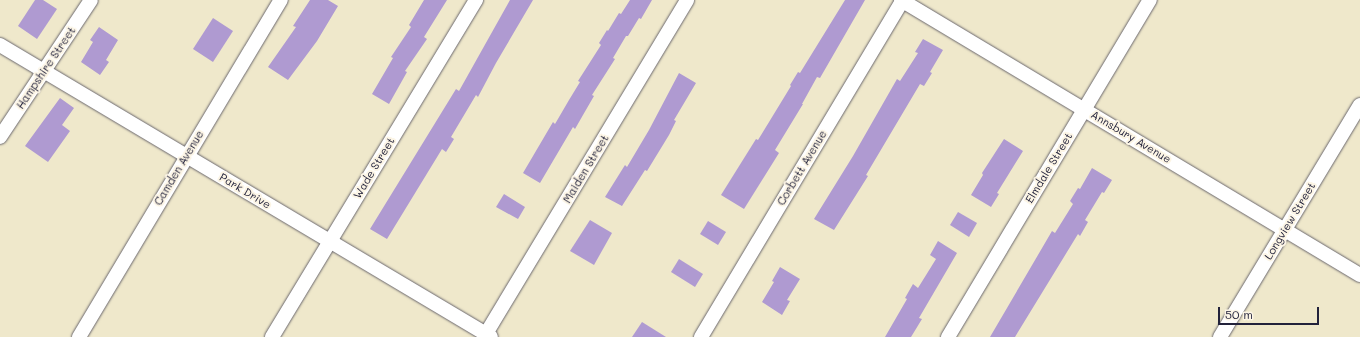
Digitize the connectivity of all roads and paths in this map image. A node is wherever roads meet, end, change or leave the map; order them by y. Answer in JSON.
{"nodes":[{"id":1,"x":91,"y":0,"type":"edge"},
{"id":2,"x":281,"y":0,"type":"edge"},
{"id":3,"x":476,"y":0,"type":"edge"},
{"id":4,"x":687,"y":0,"type":"edge"},
{"id":5,"x":902,"y":0,"type":"edge"},
{"id":6,"x":1150,"y":0,"type":"edge"},
{"id":7,"x":0,"y":45,"type":"edge"},
{"id":8,"x":44,"y":71,"type":"junction"},
{"id":9,"x":1360,"y":105,"type":"edge"},
{"id":10,"x":1084,"y":109,"type":"junction"},
{"id":11,"x":0,"y":137,"type":"edge"},
{"id":12,"x":186,"y":156,"type":"junction"},
{"id":13,"x":1285,"y":230,"type":"junction"},
{"id":14,"x":330,"y":241,"type":"junction"},
{"id":15,"x":1360,"y":276,"type":"edge"},
{"id":16,"x":487,"y":336,"type":"edge"},
{"id":17,"x":79,"y":337,"type":"edge"},
{"id":18,"x":272,"y":337,"type":"edge"},
{"id":19,"x":701,"y":337,"type":"edge"},
{"id":20,"x":948,"y":337,"type":"edge"},
{"id":21,"x":1220,"y":337,"type":"edge"}],
"edges":[{"from":1,"to":8,"type":"street","name":"Hampshire Street"},
{"from":2,"to":12,"type":"street","name":"Camden Avenue"},
{"from":3,"to":14,"type":"street","name":"Wade Street"},
{"from":4,"to":16,"type":"street","name":"Maiden Street"},
{"from":5,"to":10,"type":"street","name":"Annsbury Avenue"},
{"from":5,"to":19,"type":"street","name":"Corbett Avenue"},
{"from":6,"to":10,"type":"street","name":"Elmdale Street"},
{"from":7,"to":8,"type":"street","name":"Park Drive"},
{"from":8,"to":11,"type":"street","name":"Hampshire Street"},
{"from":8,"to":12,"type":"street","name":"Park Drive"},
{"from":9,"to":13,"type":"street","name":"Longview Street"},
{"from":10,"to":13,"type":"street","name":"Annsbury Avenue"},
{"from":10,"to":20,"type":"street","name":"Elmdale Street"},
{"from":12,"to":14,"type":"street","name":"Park Drive"},
{"from":12,"to":17,"type":"street","name":"Camden Avenue"},
{"from":13,"to":15,"type":"street","name":"Annsbury Avenue"},
{"from":13,"to":21,"type":"street","name":"Longview Street"},
{"from":14,"to":16,"type":"street","name":"Park Drive"},
{"from":14,"to":18,"type":"street","name":"Wade Street"}]}
